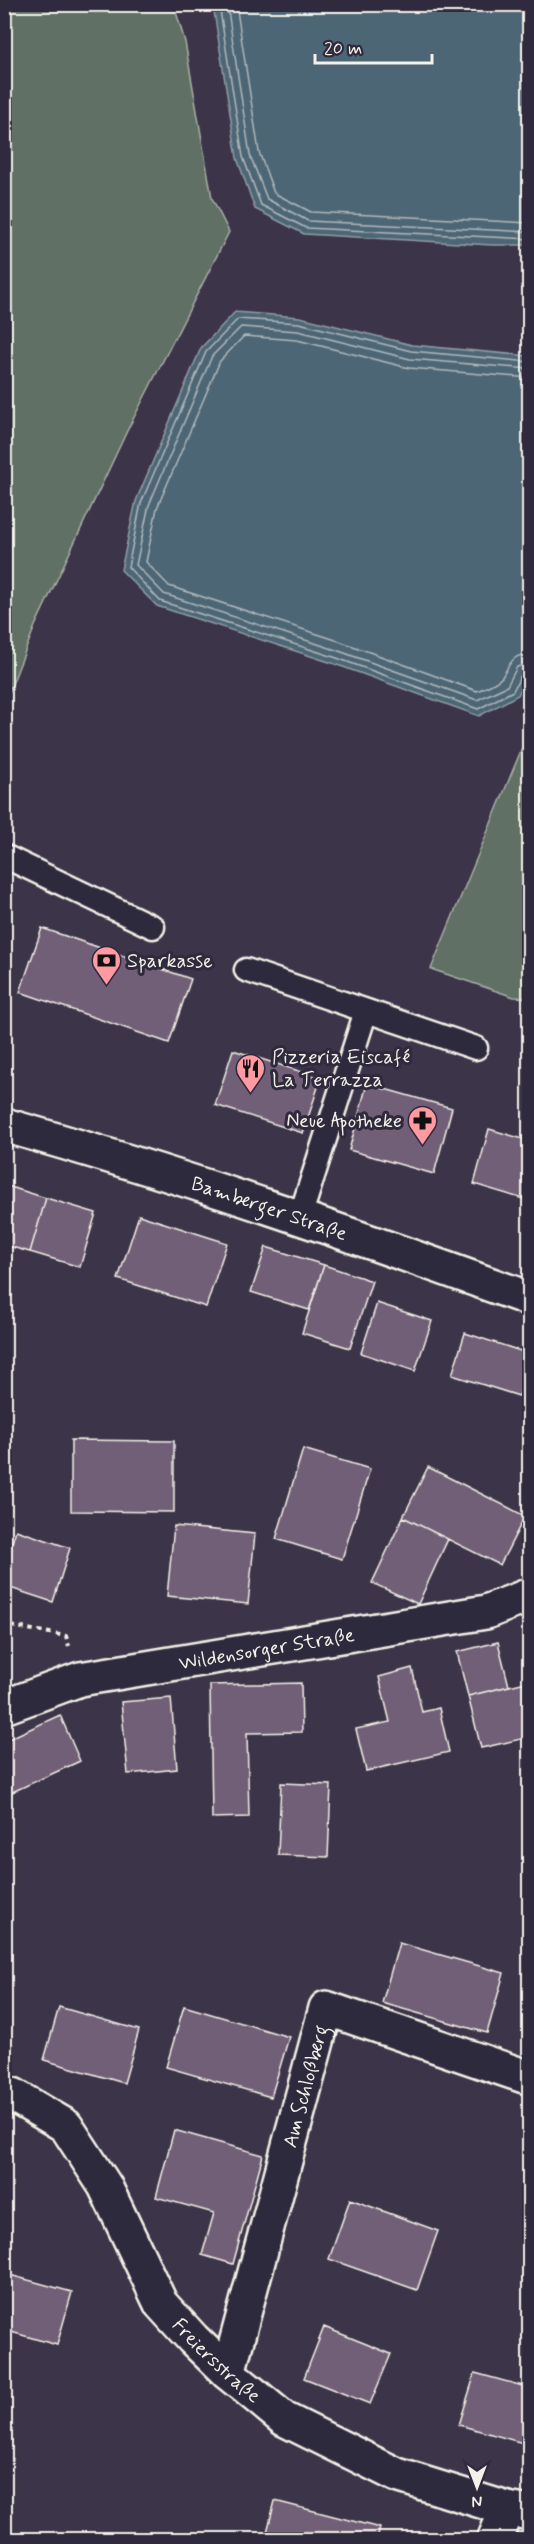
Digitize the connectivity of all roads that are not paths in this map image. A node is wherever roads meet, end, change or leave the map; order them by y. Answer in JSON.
{"nodes":[{"id":1,"x":4,"y":856,"type":"edge"},
{"id":2,"x":153,"y":927,"type":"dead end"},
{"id":3,"x":246,"y":970,"type":"dead end"},
{"id":4,"x":366,"y":1011,"type":"junction"},
{"id":5,"x":476,"y":1048,"type":"dead end"},
{"id":6,"x":4,"y":1125,"type":"edge"},
{"id":7,"x":300,"y":1217,"type":"junction"},
{"id":8,"x":530,"y":1299,"type":"edge"},
{"id":9,"x":530,"y":1595,"type":"edge"},
{"id":10,"x":4,"y":1707,"type":"edge"},
{"id":11,"x":530,"y":2078,"type":"edge"},
{"id":12,"x":4,"y":2092,"type":"edge"},
{"id":13,"x":228,"y":2373,"type":"junction"},
{"id":14,"x":518,"y":2511,"type":"edge"},
{"id":15,"x":494,"y":2540,"type":"edge"}],
"edges":[{"from":1,"to":2,"type":"lane"},
{"from":3,"to":4,"type":"lane"},
{"from":4,"to":5,"type":"lane"},
{"from":4,"to":7,"type":"lane"},
{"from":6,"to":7,"type":"street","name":"Bamberger Straße"},
{"from":7,"to":8,"type":"street","name":"Bamberger Straße"},
{"from":9,"to":10,"type":"street","name":"Wildensorger Straße"},
{"from":11,"to":13,"type":"street","name":"Am Schloßberg"},
{"from":12,"to":13,"type":"street","name":"Freiersstraße"},
{"from":13,"to":14,"type":"street","name":"Freiersstraße"},
{"from":14,"to":15,"type":"street"}]}
